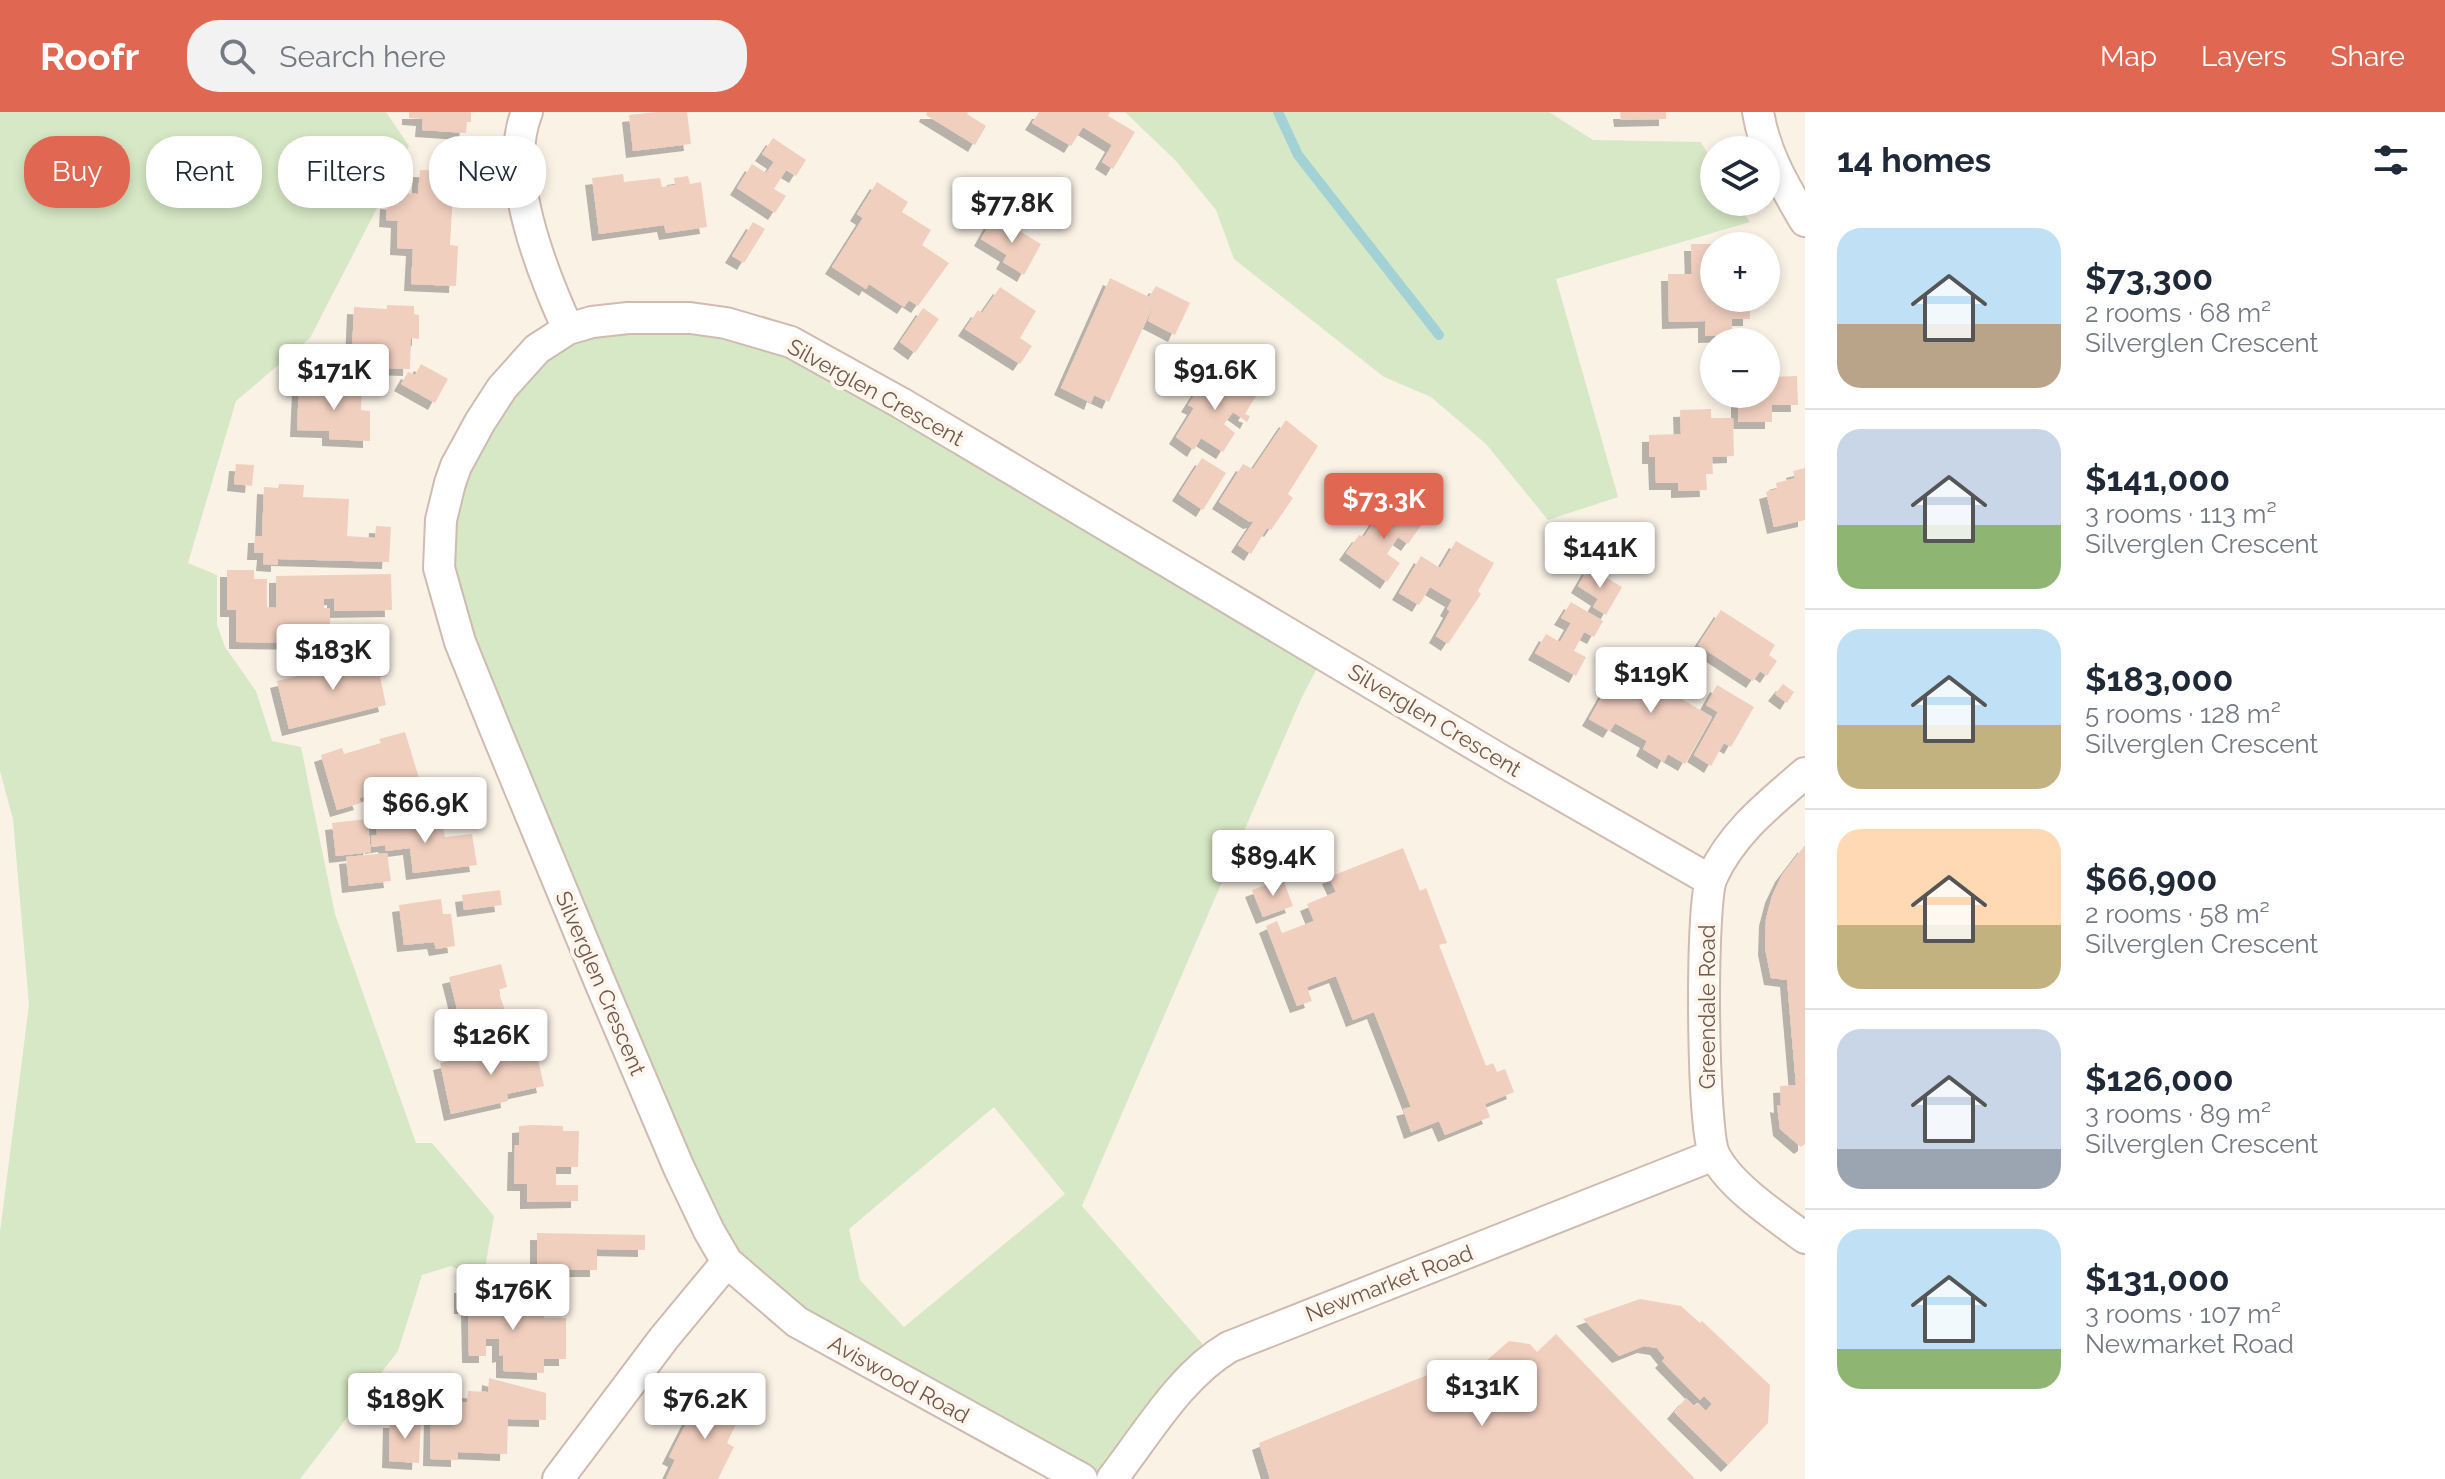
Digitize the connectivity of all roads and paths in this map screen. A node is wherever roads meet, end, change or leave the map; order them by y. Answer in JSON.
{"nodes":[{"id":1,"x":527,"y":112,"type":"edge"},
{"id":2,"x":1758,"y":112,"type":"edge"},
{"id":3,"x":1805,"y":221,"type":"edge"},
{"id":4,"x":568,"y":329,"type":"junction"},
{"id":5,"x":1805,"y":773,"type":"edge"},
{"id":6,"x":1710,"y":880,"type":"junction"},
{"id":7,"x":1714,"y":1155,"type":"junction"},
{"id":8,"x":1805,"y":1238,"type":"edge"},
{"id":9,"x":727,"y":1262,"type":"junction"},
{"id":10,"x":558,"y":1479,"type":"edge"},
{"id":11,"x":1082,"y":1479,"type":"edge"},
{"id":12,"x":1112,"y":1479,"type":"edge"}],
"edges":[{"from":1,"to":4,"type":"street"},
{"from":2,"to":3,"type":"street"},
{"from":4,"to":6,"type":"street","name":"Silverglen Crescent"},
{"from":4,"to":9,"type":"street","name":"Silverglen Crescent"},
{"from":5,"to":6,"type":"street","name":"Greendale Road"},
{"from":6,"to":7,"type":"street","name":"Greendale Road"},
{"from":7,"to":8,"type":"street"},
{"from":7,"to":12,"type":"street","name":"Newmarket Road"},
{"from":9,"to":10,"type":"street"},
{"from":9,"to":11,"type":"street","name":"Aviswood Road"}]}
